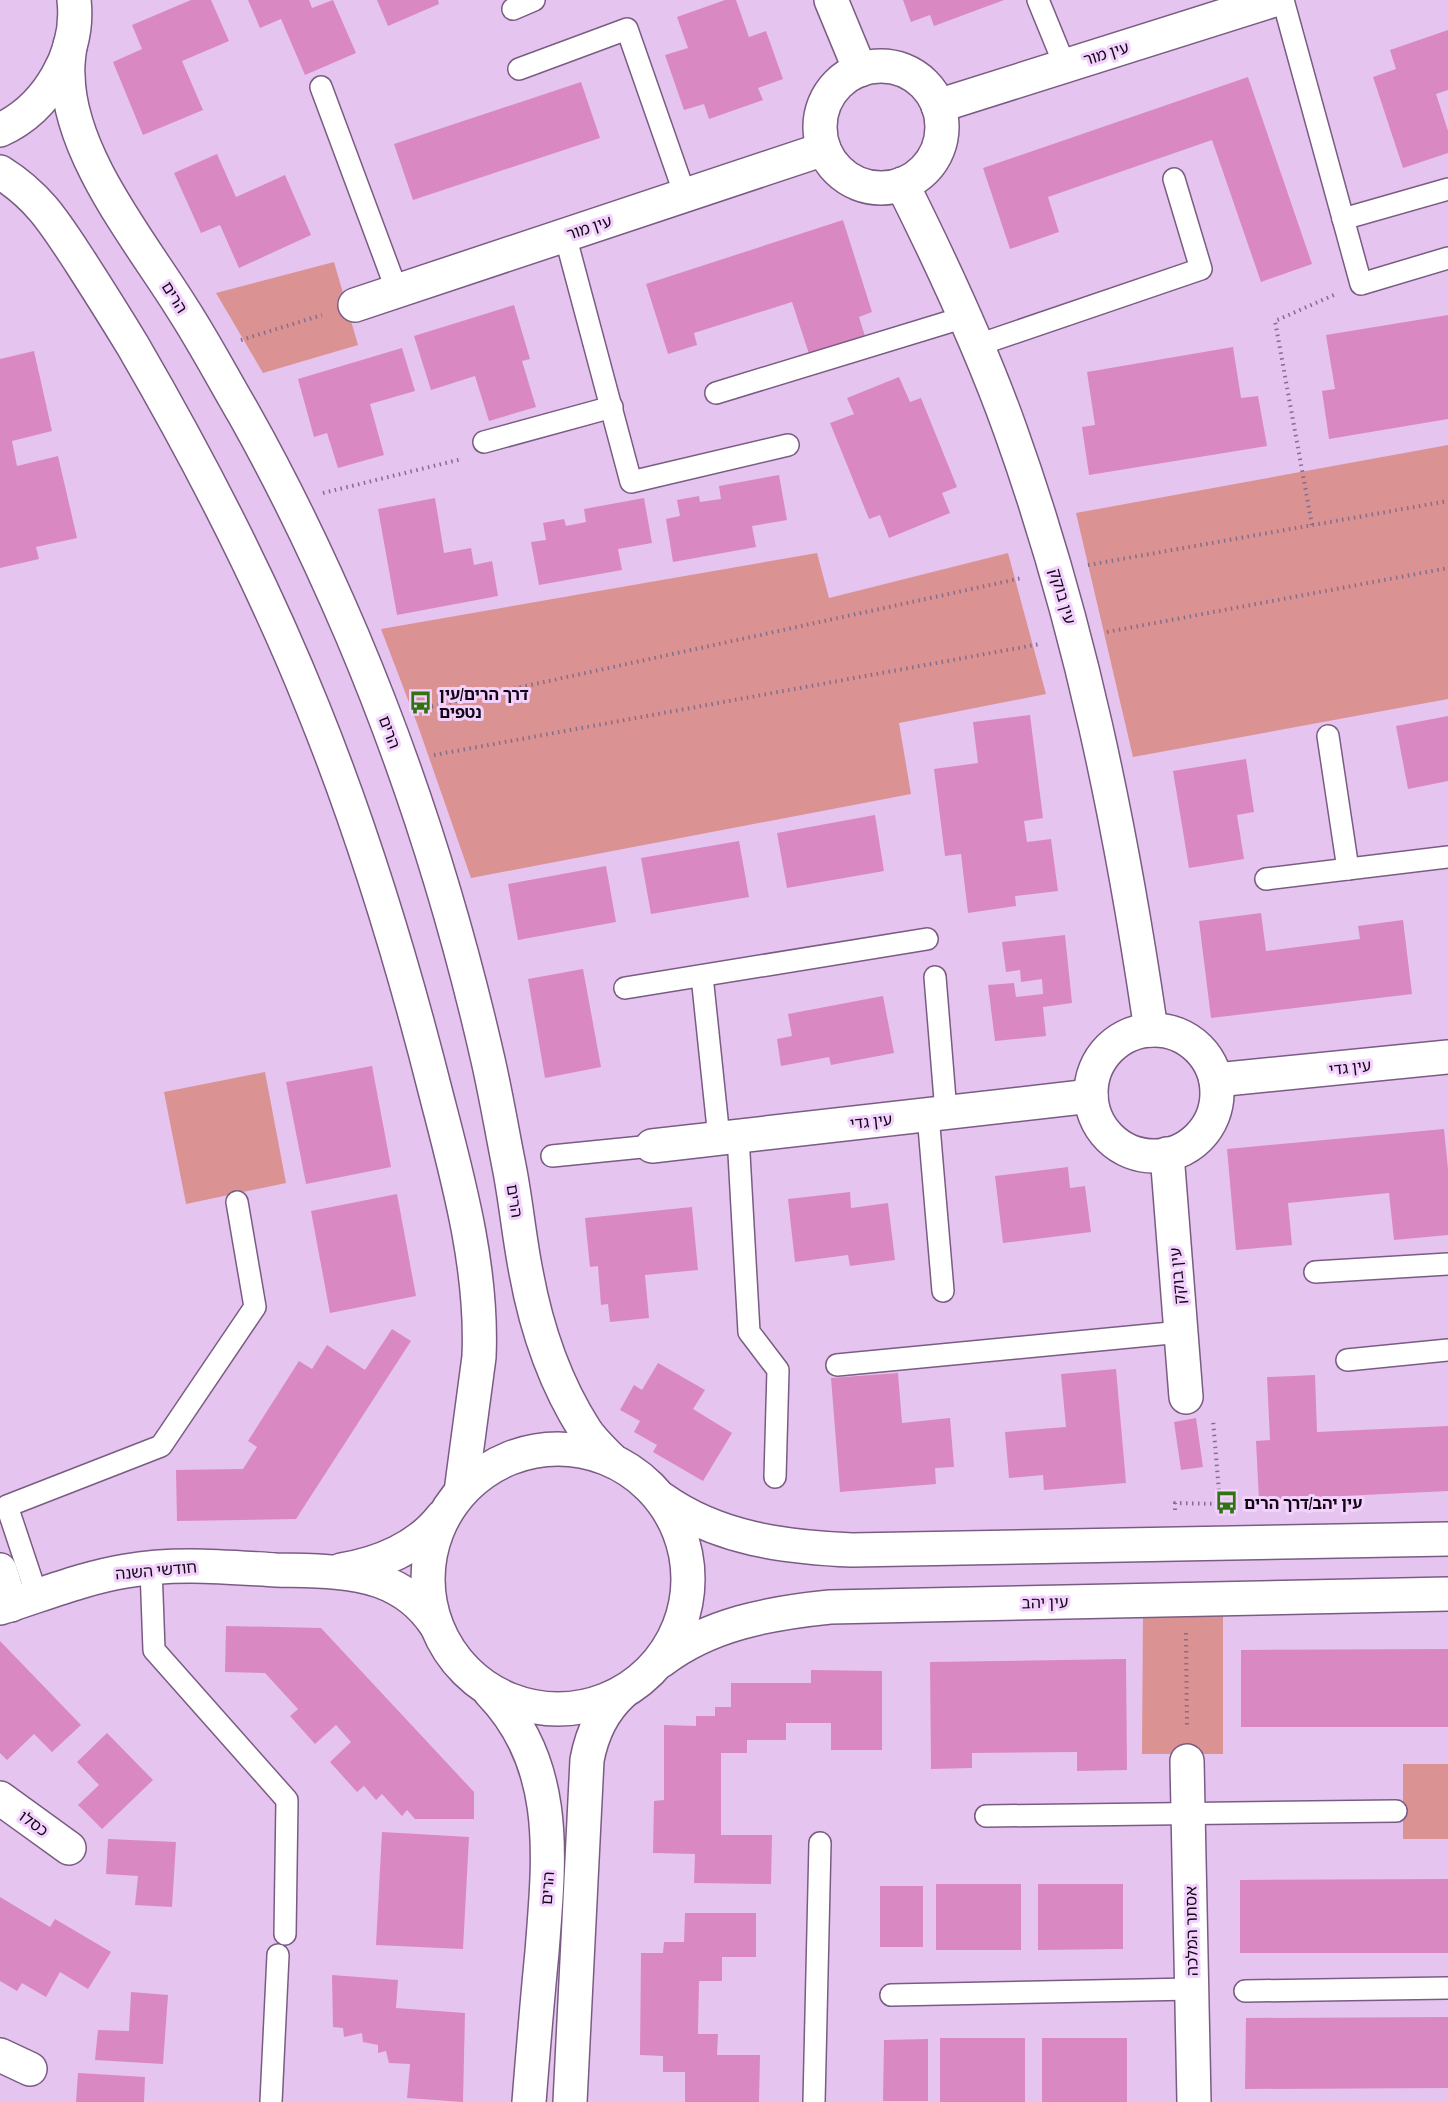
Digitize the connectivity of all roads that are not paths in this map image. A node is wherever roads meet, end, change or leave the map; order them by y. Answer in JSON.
{"nodes":[{"id":1,"x":534,"y":0,"type":"edge"},
{"id":2,"x":831,"y":0,"type":"edge"},
{"id":3,"x":1038,"y":0,"type":"edge"},
{"id":4,"x":1274,"y":0,"type":"edge"},
{"id":5,"x":1283,"y":0,"type":"edge"},
{"id":6,"x":513,"y":9,"type":"dead end"},
{"id":7,"x":78,"y":17,"type":"edge"},
{"id":8,"x":1065,"y":66,"type":"junction"},
{"id":9,"x":519,"y":69,"type":"dead end"},
{"id":10,"x":860,"y":70,"type":"junction"},
{"id":11,"x":321,"y":87,"type":"dead end"},
{"id":12,"x":938,"y":106,"type":"junction"},
{"id":13,"x":0,"y":130,"type":"edge"},
{"id":14,"x":824,"y":149,"type":"junction"},
{"id":15,"x":0,"y":172,"type":"edge"},
{"id":16,"x":1174,"y":179,"type":"dead end"},
{"id":17,"x":902,"y":184,"type":"junction"},
{"id":18,"x":1448,"y":189,"type":"edge"},
{"id":19,"x":685,"y":195,"type":"junction"},
{"id":20,"x":1343,"y":219,"type":"junction"},
{"id":21,"x":565,"y":235,"type":"junction"},
{"id":22,"x":1448,"y":258,"type":"edge"},
{"id":23,"x":397,"y":291,"type":"junction"},
{"id":24,"x":355,"y":305,"type":"road end"},
{"id":25,"x":972,"y":331,"type":"junction"},
{"id":26,"x":716,"y":393,"type":"dead end"},
{"id":27,"x":612,"y":407,"type":"junction"},
{"id":28,"x":484,"y":442,"type":"road end"},
{"id":29,"x":788,"y":445,"type":"dead end"},
{"id":30,"x":1328,"y":736,"type":"dead end"},
{"id":31,"x":1448,"y":857,"type":"edge"},
{"id":32,"x":1348,"y":869,"type":"junction"},
{"id":33,"x":1266,"y":879,"type":"dead end"},
{"id":34,"x":927,"y":939,"type":"dead end"},
{"id":35,"x":702,"y":976,"type":"junction"},
{"id":36,"x":935,"y":977,"type":"dead end"},
{"id":37,"x":625,"y":988,"type":"dead end"},
{"id":38,"x":1151,"y":1030,"type":"junction"},
{"id":39,"x":1448,"y":1057,"type":"edge"},
{"id":40,"x":1216,"y":1080,"type":"junction"},
{"id":41,"x":1091,"y":1096,"type":"junction"},
{"id":42,"x":937,"y":1114,"type":"junction"},
{"id":43,"x":728,"y":1137,"type":"junction"},
{"id":44,"x":652,"y":1146,"type":"joint"},
{"id":45,"x":1167,"y":1154,"type":"junction"},
{"id":46,"x":552,"y":1156,"type":"dead end"},
{"id":47,"x":237,"y":1202,"type":"dead end"},
{"id":48,"x":1448,"y":1264,"type":"edge"},
{"id":49,"x":1315,"y":1272,"type":"dead end"},
{"id":50,"x":943,"y":1291,"type":"dead end"},
{"id":51,"x":1181,"y":1332,"type":"junction"},
{"id":52,"x":1448,"y":1350,"type":"edge"},
{"id":53,"x":1347,"y":1360,"type":"dead end"},
{"id":54,"x":837,"y":1365,"type":"dead end"},
{"id":55,"x":1186,"y":1397,"type":"road end"},
{"id":56,"x":610,"y":1459,"type":"junction"},
{"id":57,"x":776,"y":1477,"type":"dead end"},
{"id":58,"x":660,"y":1497,"type":"junction"},
{"id":59,"x":455,"y":1500,"type":"junction"},
{"id":60,"x":1448,"y":1539,"type":"edge"},
{"id":61,"x":151,"y":1568,"type":"junction"},
{"id":62,"x":0,"y":1570,"type":"edge"},
{"id":63,"x":316,"y":1572,"type":"junction"},
{"id":64,"x":1448,"y":1594,"type":"edge"},
{"id":65,"x":16,"y":1603,"type":"edge"},
{"id":66,"x":436,"y":1625,"type":"junction"},
{"id":67,"x":655,"y":1666,"type":"junction"},
{"id":68,"x":487,"y":1689,"type":"junction"},
{"id":69,"x":627,"y":1689,"type":"junction"},
{"id":70,"x":1187,"y":1761,"type":"road end"},
{"id":71,"x":0,"y":1798,"type":"edge"},
{"id":72,"x":1396,"y":1810,"type":"dead end"},
{"id":73,"x":1188,"y":1813,"type":"junction"},
{"id":74,"x":987,"y":1816,"type":"dead end"},
{"id":75,"x":820,"y":1843,"type":"dead end"},
{"id":76,"x":69,"y":1848,"type":"dead end"},
{"id":77,"x":285,"y":1934,"type":"dead end"},
{"id":78,"x":278,"y":1955,"type":"dead end"},
{"id":79,"x":1448,"y":1988,"type":"edge"},
{"id":80,"x":1192,"y":1989,"type":"junction"},
{"id":81,"x":1245,"y":1991,"type":"dead end"},
{"id":82,"x":891,"y":1995,"type":"dead end"},
{"id":83,"x":0,"y":2055,"type":"edge"},
{"id":84,"x":30,"y":2069,"type":"dead end"},
{"id":85,"x":271,"y":2102,"type":"edge"},
{"id":86,"x":529,"y":2102,"type":"edge"},
{"id":87,"x":570,"y":2102,"type":"edge"},
{"id":88,"x":814,"y":2102,"type":"edge"},
{"id":89,"x":1194,"y":2102,"type":"edge"}],
"edges":[{"from":1,"to":6,"type":"lane"},
{"from":2,"to":10,"type":"street"},
{"from":3,"to":8,"type":"lane"},
{"from":4,"to":8,"type":"street","name":"עין מור"},
{"from":5,"to":20,"type":"lane"},
{"from":7,"to":13,"type":"street"},
{"from":7,"to":56,"type":"street","name":"הרים"},
{"from":8,"to":12,"type":"street","name":"עין מור"},
{"from":9,"to":19,"type":"lane"},
{"from":10,"to":12,"type":"street"},
{"from":10,"to":14,"type":"street"},
{"from":11,"to":23,"type":"lane"},
{"from":12,"to":17,"type":"street"},
{"from":14,"to":17,"type":"street"},
{"from":14,"to":19,"type":"street","name":"עין מור"},
{"from":15,"to":59,"type":"street"},
{"from":16,"to":25,"type":"lane"},
{"from":17,"to":25,"type":"street","name":"עין בוקק"},
{"from":18,"to":20,"type":"lane"},
{"from":19,"to":21,"type":"street","name":"עין מור"},
{"from":20,"to":22,"type":"lane"},
{"from":21,"to":23,"type":"street","name":"עין מור"},
{"from":21,"to":27,"type":"lane"},
{"from":23,"to":24,"type":"street","name":"עין מור"},
{"from":25,"to":26,"type":"lane"},
{"from":25,"to":38,"type":"street","name":"עין בוקק"},
{"from":27,"to":28,"type":"lane"},
{"from":27,"to":29,"type":"lane"},
{"from":30,"to":32,"type":"lane"},
{"from":31,"to":32,"type":"lane"},
{"from":32,"to":33,"type":"lane"},
{"from":34,"to":35,"type":"lane"},
{"from":35,"to":37,"type":"lane"},
{"from":35,"to":43,"type":"lane"},
{"from":36,"to":42,"type":"lane"},
{"from":38,"to":40,"type":"street"},
{"from":38,"to":41,"type":"street"},
{"from":39,"to":40,"type":"street","name":"עין גדי"},
{"from":40,"to":45,"type":"street"},
{"from":41,"to":42,"type":"street","name":"עין גדי"},
{"from":41,"to":45,"type":"street"},
{"from":42,"to":43,"type":"street","name":"עין גדי"},
{"from":42,"to":50,"type":"lane"},
{"from":43,"to":44,"type":"street","name":"עין גדי"},
{"from":43,"to":57,"type":"lane"},
{"from":44,"to":46,"type":"lane"},
{"from":45,"to":51,"type":"street","name":"עין בוקק"},
{"from":47,"to":65,"type":"lane"},
{"from":48,"to":49,"type":"lane"},
{"from":51,"to":54,"type":"lane"},
{"from":51,"to":55,"type":"street","name":"עין בוקק"},
{"from":52,"to":53,"type":"lane"},
{"from":56,"to":58,"type":"street"},
{"from":56,"to":59,"type":"street","name":"חודשי השנה"},
{"from":58,"to":60,"type":"street"},
{"from":58,"to":67,"type":"street"},
{"from":59,"to":63,"type":"street","name":"חודשי השנה"},
{"from":59,"to":66,"type":"street"},
{"from":61,"to":63,"type":"street","name":"חודשי השנה"},
{"from":61,"to":65,"type":"street","name":"חודשי השנה"},
{"from":61,"to":77,"type":"lane"},
{"from":62,"to":65,"type":"street"},
{"from":63,"to":66,"type":"street","name":"חודשי השנה"},
{"from":64,"to":67,"type":"street","name":"עין יהב"},
{"from":66,"to":68,"type":"street"},
{"from":67,"to":69,"type":"street"},
{"from":68,"to":69,"type":"street"},
{"from":68,"to":86,"type":"street","name":"הרים"},
{"from":69,"to":87,"type":"street","name":"הרים"},
{"from":70,"to":73,"type":"street","name":"אסתר המלכה"},
{"from":71,"to":76,"type":"street","name":"כסלו"},
{"from":72,"to":73,"type":"lane"},
{"from":73,"to":74,"type":"lane"},
{"from":73,"to":80,"type":"street","name":"אסתר המלכה"},
{"from":75,"to":88,"type":"lane"},
{"from":78,"to":85,"type":"lane"},
{"from":79,"to":81,"type":"lane"},
{"from":80,"to":82,"type":"lane"},
{"from":80,"to":89,"type":"street","name":"אסתר המלכה"},
{"from":83,"to":84,"type":"street"}]}
